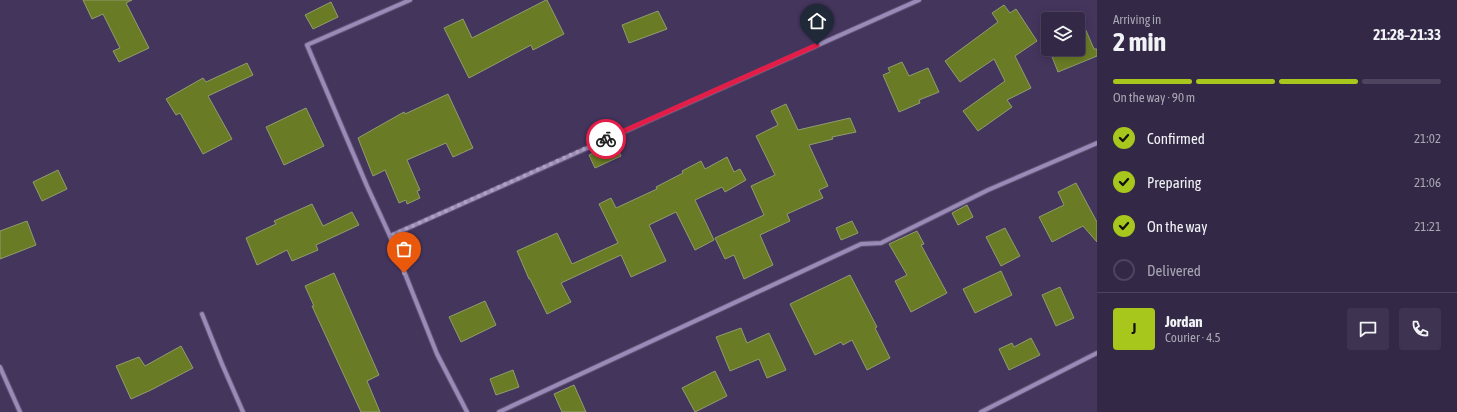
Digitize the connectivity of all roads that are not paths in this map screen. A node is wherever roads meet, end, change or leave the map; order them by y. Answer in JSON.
{"nodes":[{"id":1,"x":410,"y":0,"type":"edge"},
{"id":2,"x":919,"y":0,"type":"edge"},
{"id":3,"x":1097,"y":143,"type":"edge"},
{"id":4,"x":390,"y":236,"type":"junction"},
{"id":5,"x":202,"y":314,"type":"dead end"},
{"id":6,"x":1097,"y":353,"type":"edge"},
{"id":7,"x":0,"y":367,"type":"edge"},
{"id":8,"x":20,"y":412,"type":"edge"},
{"id":9,"x":243,"y":412,"type":"edge"},
{"id":10,"x":467,"y":412,"type":"edge"},
{"id":11,"x":499,"y":412,"type":"edge"},
{"id":12,"x":981,"y":412,"type":"edge"}],
"edges":[{"from":1,"to":4,"type":"street"},
{"from":2,"to":4,"type":"street"},
{"from":3,"to":11,"type":"street"},
{"from":4,"to":10,"type":"street"},
{"from":5,"to":9,"type":"street"},
{"from":6,"to":12,"type":"street"},
{"from":7,"to":8,"type":"street"}]}
